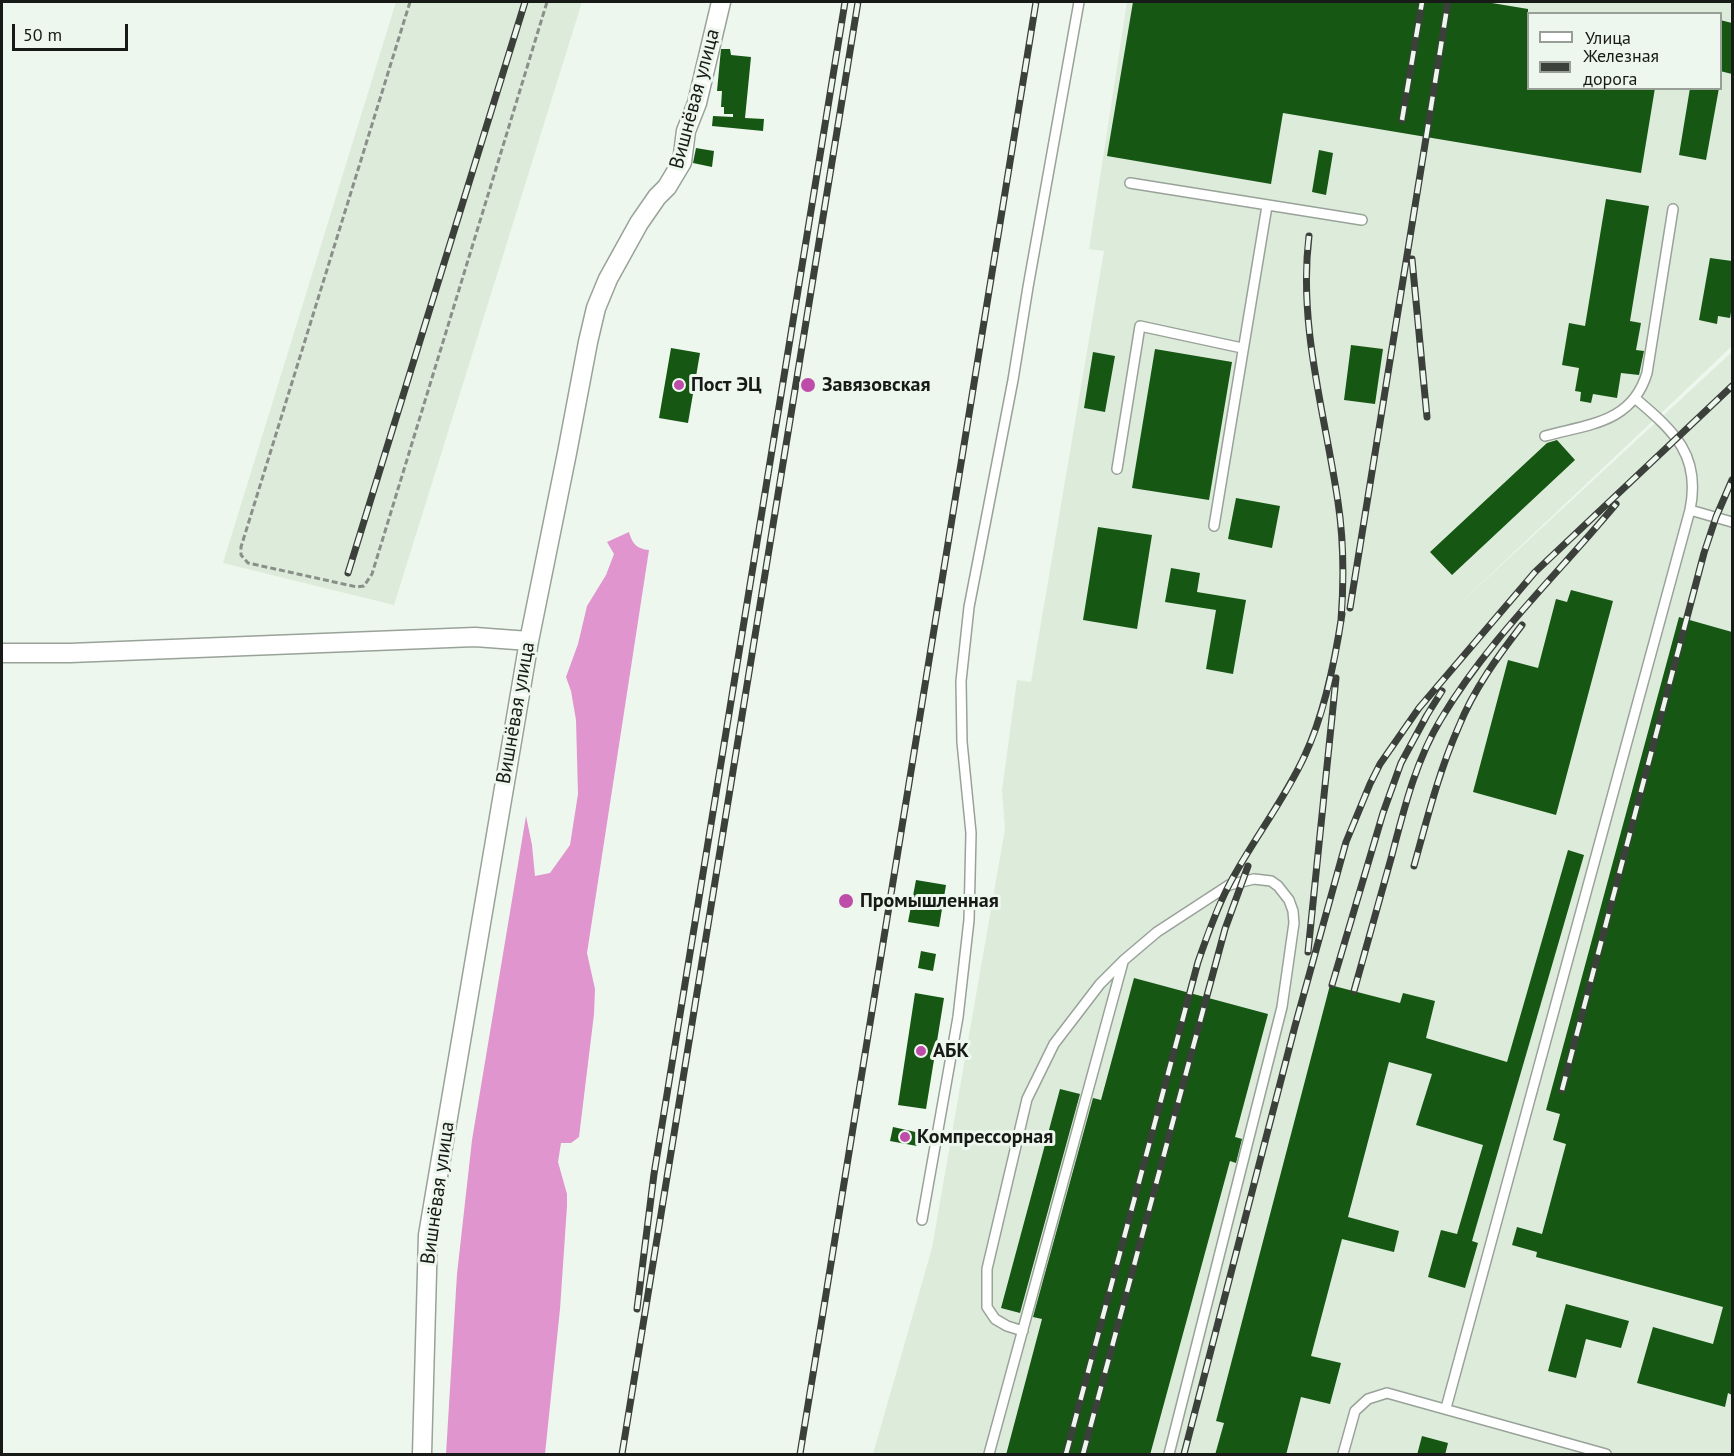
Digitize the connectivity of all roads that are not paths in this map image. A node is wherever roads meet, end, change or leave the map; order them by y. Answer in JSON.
{"nodes":[{"id":1,"x":721,"y":2,"type":"edge"},
{"id":2,"x":1079,"y":2,"type":"edge"},
{"id":3,"x":1130,"y":183,"type":"dead end"},
{"id":4,"x":1267,"y":206,"type":"junction"},
{"id":5,"x":1673,"y":209,"type":"dead end"},
{"id":6,"x":1362,"y":220,"type":"dead end"},
{"id":7,"x":1242,"y":348,"type":"junction"},
{"id":8,"x":1636,"y":399,"type":"junction"},
{"id":9,"x":1545,"y":436,"type":"dead end"},
{"id":10,"x":1117,"y":469,"type":"dead end"},
{"id":11,"x":1690,"y":510,"type":"junction"},
{"id":12,"x":1732,"y":522,"type":"edge"},
{"id":13,"x":1214,"y":526,"type":"dead end"},
{"id":14,"x":528,"y":641,"type":"junction"},
{"id":15,"x":2,"y":654,"type":"edge"},
{"id":16,"x":1124,"y":960,"type":"junction"},
{"id":17,"x":921,"y":1220,"type":"dead end"},
{"id":18,"x":1023,"y":1331,"type":"junction"},
{"id":19,"x":1446,"y":1408,"type":"junction"},
{"id":20,"x":422,"y":1455,"type":"edge"},
{"id":21,"x":989,"y":1455,"type":"edge"},
{"id":22,"x":1169,"y":1455,"type":"edge"},
{"id":23,"x":1343,"y":1455,"type":"edge"},
{"id":24,"x":1606,"y":1455,"type":"edge"}],
"edges":[{"from":1,"to":14,"type":"street","name":"Вишнёвая улица"},
{"from":2,"to":17,"type":"lane"},
{"from":3,"to":4,"type":"lane"},
{"from":4,"to":6,"type":"lane"},
{"from":4,"to":7,"type":"lane"},
{"from":5,"to":8,"type":"lane"},
{"from":7,"to":10,"type":"lane"},
{"from":7,"to":13,"type":"lane"},
{"from":8,"to":9,"type":"lane"},
{"from":8,"to":11,"type":"lane"},
{"from":11,"to":12,"type":"lane"},
{"from":11,"to":19,"type":"lane"},
{"from":14,"to":15,"type":"street"},
{"from":14,"to":20,"type":"street","name":"Вишнёвая улица"},
{"from":16,"to":18,"type":"lane"},
{"from":16,"to":18,"type":"lane"},
{"from":16,"to":22,"type":"lane"},
{"from":18,"to":21,"type":"lane"},
{"from":19,"to":23,"type":"lane"},
{"from":19,"to":24,"type":"lane"}]}
